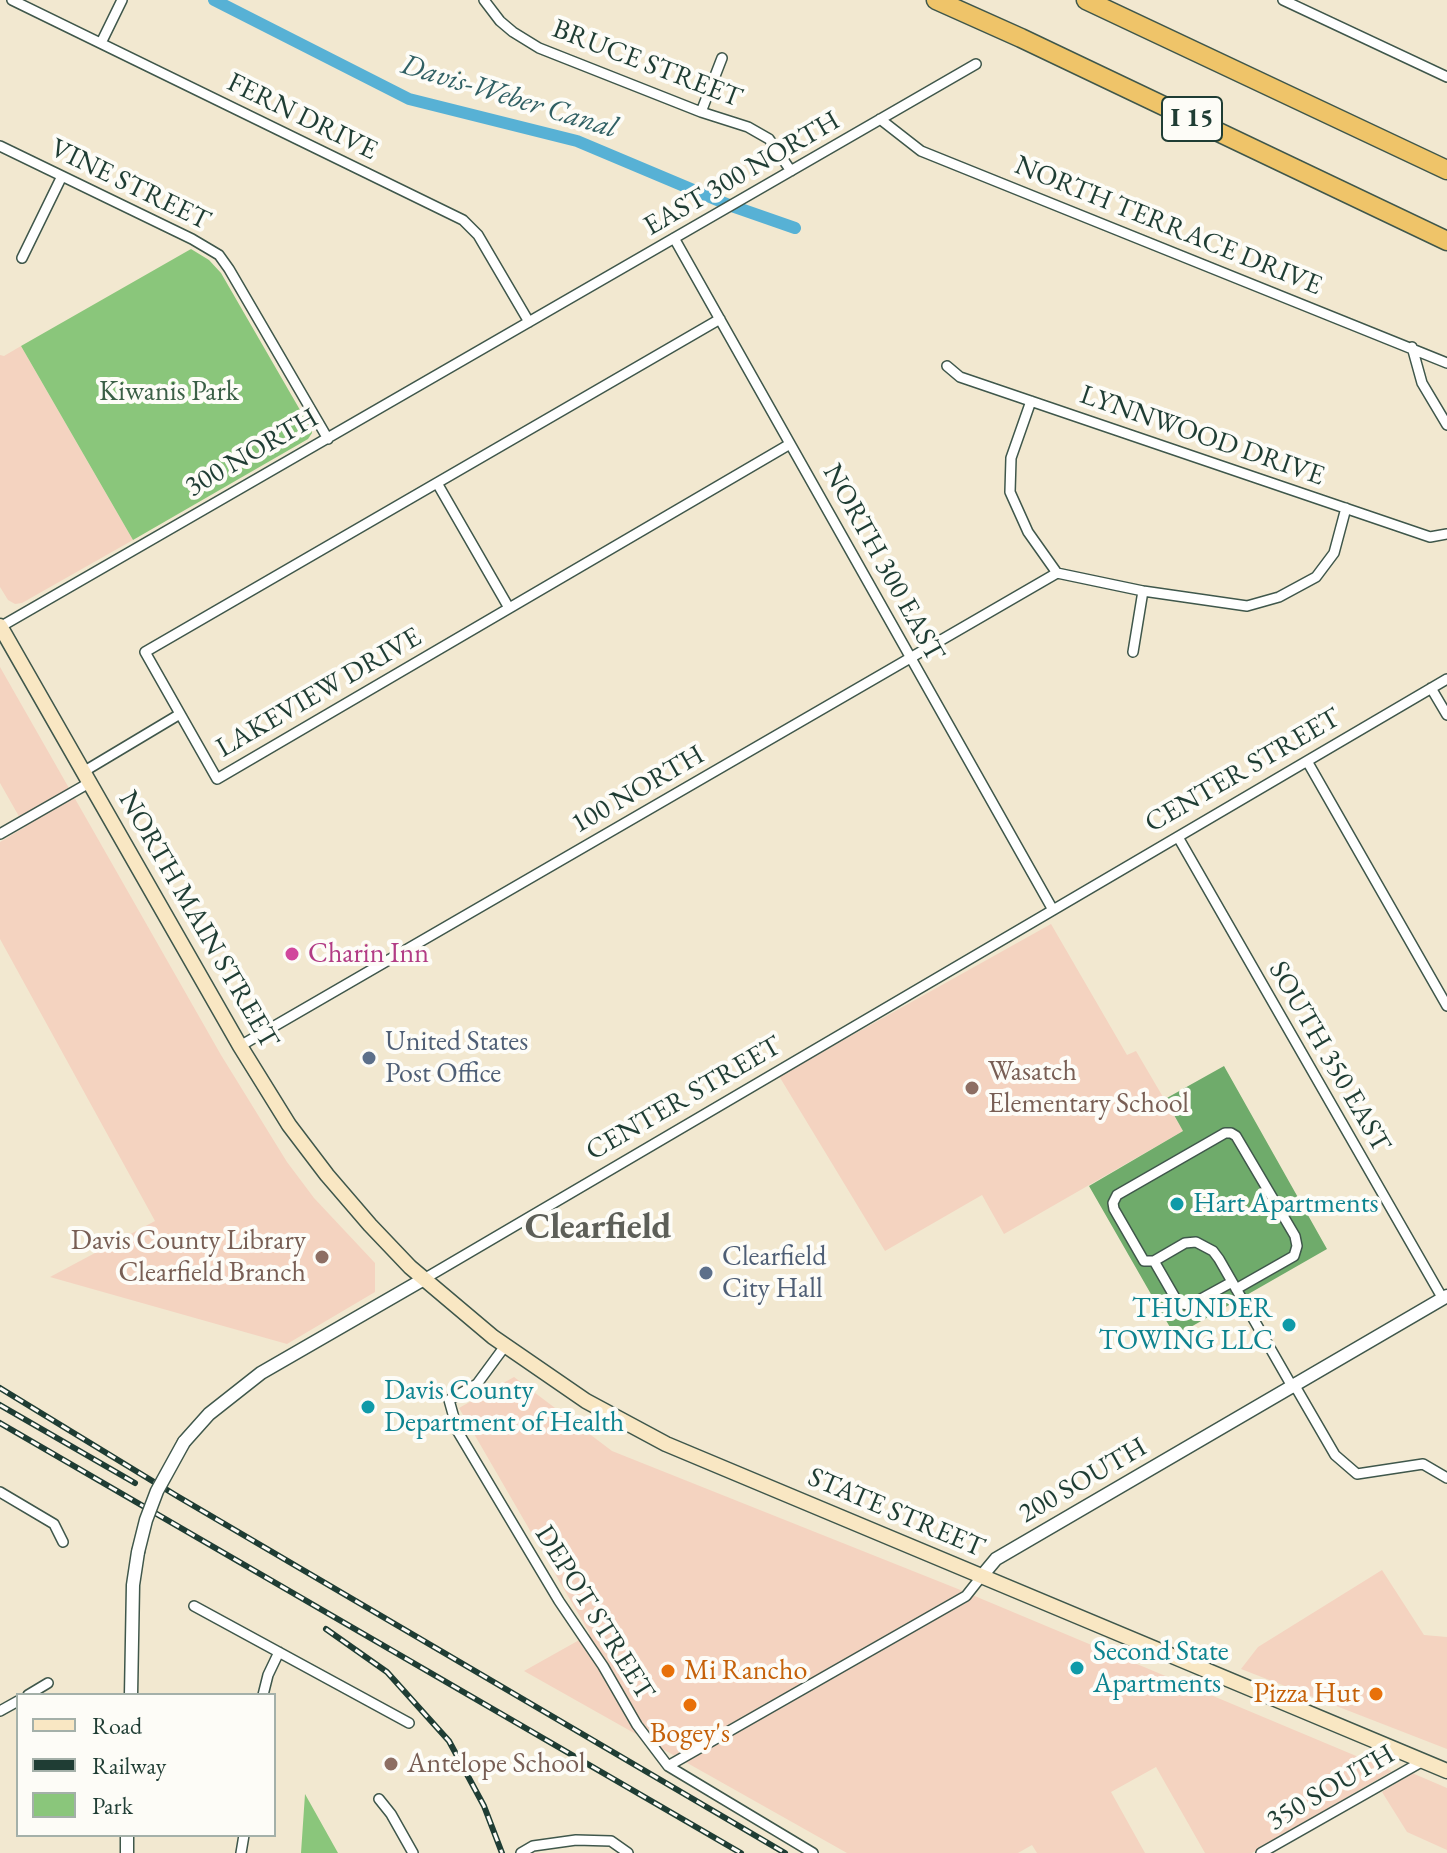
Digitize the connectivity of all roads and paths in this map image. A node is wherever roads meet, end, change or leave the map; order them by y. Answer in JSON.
{"nodes":[{"id":1,"x":12,"y":0,"type":"edge"},
{"id":2,"x":122,"y":0,"type":"edge"},
{"id":3,"x":484,"y":0,"type":"edge"},
{"id":4,"x":936,"y":0,"type":"edge"},
{"id":5,"x":1086,"y":0,"type":"edge"},
{"id":6,"x":1283,"y":0,"type":"edge"},
{"id":7,"x":101,"y":43,"type":"junction"},
{"id":8,"x":722,"y":58,"type":"dead end"},
{"id":9,"x":976,"y":64,"type":"dead end"},
{"id":10,"x":1447,"y":77,"type":"edge"},
{"id":11,"x":701,"y":112,"type":"junction"},
{"id":12,"x":880,"y":119,"type":"junction"},
{"id":13,"x":0,"y":146,"type":"edge"},
{"id":14,"x":1447,"y":170,"type":"edge"},
{"id":15,"x":791,"y":171,"type":"junction"},
{"id":16,"x":62,"y":176,"type":"junction"},
{"id":17,"x":674,"y":238,"type":"junction"},
{"id":18,"x":1447,"y":241,"type":"edge"},
{"id":19,"x":22,"y":258,"type":"dead end"},
{"id":20,"x":720,"y":319,"type":"junction"},
{"id":21,"x":529,"y":322,"type":"junction"},
{"id":22,"x":1412,"y":347,"type":"junction"},
{"id":23,"x":1447,"y":363,"type":"edge"},
{"id":24,"x":947,"y":366,"type":"dead end"},
{"id":25,"x":1031,"y":401,"type":"junction"},
{"id":26,"x":1447,"y":425,"type":"edge"},
{"id":27,"x":328,"y":439,"type":"junction"},
{"id":28,"x":790,"y":444,"type":"junction"},
{"id":29,"x":437,"y":483,"type":"junction"},
{"id":30,"x":1346,"y":508,"type":"junction"},
{"id":31,"x":1447,"y":534,"type":"edge"},
{"id":32,"x":1057,"y":573,"type":"junction"},
{"id":33,"x":1143,"y":591,"type":"junction"},
{"id":34,"x":509,"y":608,"type":"junction"},
{"id":35,"x":0,"y":627,"type":"edge"},
{"id":36,"x":1133,"y":652,"type":"dead end"},
{"id":37,"x":911,"y":658,"type":"junction"},
{"id":38,"x":1447,"y":679,"type":"edge"},
{"id":39,"x":1431,"y":688,"type":"junction"},
{"id":40,"x":180,"y":714,"type":"junction"},
{"id":41,"x":1447,"y":715,"type":"edge"},
{"id":42,"x":1307,"y":761,"type":"junction"},
{"id":43,"x":86,"y":777,"type":"junction"},
{"id":44,"x":0,"y":834,"type":"edge"},
{"id":45,"x":1178,"y":837,"type":"junction"},
{"id":46,"x":1053,"y":910,"type":"junction"},
{"id":47,"x":1447,"y":1006,"type":"edge"},
{"id":48,"x":240,"y":1046,"type":"junction"},
{"id":49,"x":370,"y":1225,"type":"joint"},
{"id":50,"x":1154,"y":1261,"type":"junction"},
{"id":51,"x":424,"y":1279,"type":"junction"},
{"id":52,"x":1234,"y":1285,"type":"junction"},
{"id":53,"x":1445,"y":1298,"type":"edge"},
{"id":54,"x":505,"y":1346,"type":"junction"},
{"id":55,"x":1294,"y":1387,"type":"junction"},
{"id":56,"x":1447,"y":1478,"type":"edge"},
{"id":57,"x":0,"y":1492,"type":"edge"},
{"id":58,"x":63,"y":1542,"type":"dead end"},
{"id":59,"x":981,"y":1577,"type":"junction"},
{"id":60,"x":194,"y":1606,"type":"dead end"},
{"id":61,"x":279,"y":1652,"type":"junction"},
{"id":62,"x":48,"y":1683,"type":"dead end"},
{"id":63,"x":31,"y":1693,"type":"edge"},
{"id":64,"x":131,"y":1693,"type":"edge"},
{"id":65,"x":264,"y":1693,"type":"edge"},
{"id":66,"x":409,"y":1723,"type":"dead end"},
{"id":67,"x":1423,"y":1761,"type":"junction"},
{"id":68,"x":668,"y":1766,"type":"junction"},
{"id":69,"x":1447,"y":1771,"type":"edge"},
{"id":70,"x":379,"y":1799,"type":"dead end"},
{"id":71,"x":413,"y":1853,"type":"edge"},
{"id":72,"x":521,"y":1853,"type":"edge"},
{"id":73,"x":628,"y":1853,"type":"edge"},
{"id":74,"x":813,"y":1853,"type":"edge"},
{"id":75,"x":1261,"y":1853,"type":"edge"}],
"edges":[{"from":1,"to":7,"type":"street","name":"FERN DRIVE"},
{"from":2,"to":7,"type":"street"},
{"from":3,"to":11,"type":"street","name":"BRUCE STREET"},
{"from":4,"to":18,"type":"highway","number":"I 15"},
{"from":5,"to":14,"type":"highway","number":"I 15"},
{"from":6,"to":10,"type":"street"},
{"from":7,"to":21,"type":"street","name":"FERN DRIVE"},
{"from":8,"to":11,"type":"street"},
{"from":9,"to":12,"type":"street","name":"EAST 300 NORTH"},
{"from":11,"to":15,"type":"street","name":"BRUCE STREET"},
{"from":12,"to":15,"type":"street","name":"EAST 300 NORTH"},
{"from":12,"to":22,"type":"street","name":"NORTH TERRACE DRIVE"},
{"from":13,"to":16,"type":"street","name":"VINE STREET"},
{"from":15,"to":17,"type":"street","name":"EAST 300 NORTH"},
{"from":16,"to":19,"type":"street"},
{"from":16,"to":27,"type":"street","name":"VINE STREET"},
{"from":17,"to":20,"type":"street","name":"NORTH 300 EAST"},
{"from":17,"to":21,"type":"street","name":"EAST 300 NORTH"},
{"from":20,"to":28,"type":"street","name":"NORTH 300 EAST"},
{"from":20,"to":29,"type":"street","name":"LAKEVIEW DRIVE"},
{"from":21,"to":27,"type":"street","name":"300 NORTH"},
{"from":22,"to":23,"type":"street","name":"NORTH TERRACE DRIVE"},
{"from":22,"to":26,"type":"street"},
{"from":24,"to":25,"type":"street","name":"LYNNWOOD DRIVE"},
{"from":25,"to":30,"type":"street","name":"LYNNWOOD DRIVE"},
{"from":25,"to":32,"type":"street"},
{"from":27,"to":35,"type":"street","name":"300 NORTH"},
{"from":28,"to":34,"type":"street","name":"LAKEVIEW DRIVE"},
{"from":28,"to":37,"type":"street","name":"NORTH 300 EAST"},
{"from":29,"to":34,"type":"street"},
{"from":29,"to":40,"type":"street","name":"LAKEVIEW DRIVE"},
{"from":30,"to":31,"type":"street","name":"LYNNWOOD DRIVE"},
{"from":30,"to":33,"type":"street"},
{"from":32,"to":33,"type":"street"},
{"from":32,"to":37,"type":"street","name":"100 NORTH"},
{"from":33,"to":36,"type":"street"},
{"from":34,"to":40,"type":"street","name":"LAKEVIEW DRIVE"},
{"from":35,"to":43,"type":"main road","name":"NORTH MAIN STREET"},
{"from":37,"to":46,"type":"street","name":"NORTH 300 EAST"},
{"from":37,"to":48,"type":"street","name":"100 NORTH"},
{"from":38,"to":39,"type":"street","name":"CENTER STREET"},
{"from":39,"to":41,"type":"street"},
{"from":39,"to":42,"type":"street","name":"CENTER STREET"},
{"from":40,"to":43,"type":"street","name":"LAKEVIEW DRIVE"},
{"from":42,"to":45,"type":"street","name":"CENTER STREET"},
{"from":42,"to":47,"type":"street"},
{"from":43,"to":44,"type":"street","name":"LAKEVIEW DRIVE"},
{"from":43,"to":48,"type":"main road","name":"NORTH MAIN STREET"},
{"from":45,"to":46,"type":"street","name":"CENTER STREET"},
{"from":45,"to":53,"type":"street","name":"SOUTH 350 EAST"},
{"from":46,"to":51,"type":"street","name":"CENTER STREET"},
{"from":48,"to":49,"type":"main road","name":"NORTH MAIN STREET"},
{"from":49,"to":51,"type":"main road","name":"STATE STREET"},
{"from":50,"to":52,"type":"street"},
{"from":50,"to":52,"type":"street"},
{"from":50,"to":52,"type":"street"},
{"from":51,"to":54,"type":"main road","name":"STATE STREET"},
{"from":51,"to":64,"type":"street","name":"CENTER STREET","bridge":true},
{"from":52,"to":55,"type":"street"},
{"from":53,"to":55,"type":"street","name":"200 SOUTH"},
{"from":54,"to":59,"type":"main road","name":"STATE STREET"},
{"from":54,"to":68,"type":"street","name":"DEPOT STREET"},
{"from":55,"to":56,"type":"street"},
{"from":55,"to":59,"type":"street","name":"200 SOUTH"},
{"from":57,"to":58,"type":"street"},
{"from":59,"to":67,"type":"main road","name":"STATE STREET"},
{"from":59,"to":68,"type":"street","name":"200 SOUTH"},
{"from":60,"to":61,"type":"street"},
{"from":61,"to":65,"type":"street"},
{"from":61,"to":66,"type":"street"},
{"from":62,"to":63,"type":"street"},
{"from":67,"to":69,"type":"main road","name":"STATE STREET"},
{"from":67,"to":75,"type":"street","name":"350 SOUTH"},
{"from":68,"to":74,"type":"street","name":"DEPOT STREET"},
{"from":70,"to":71,"type":"street"},
{"from":72,"to":73,"type":"street"}]}
